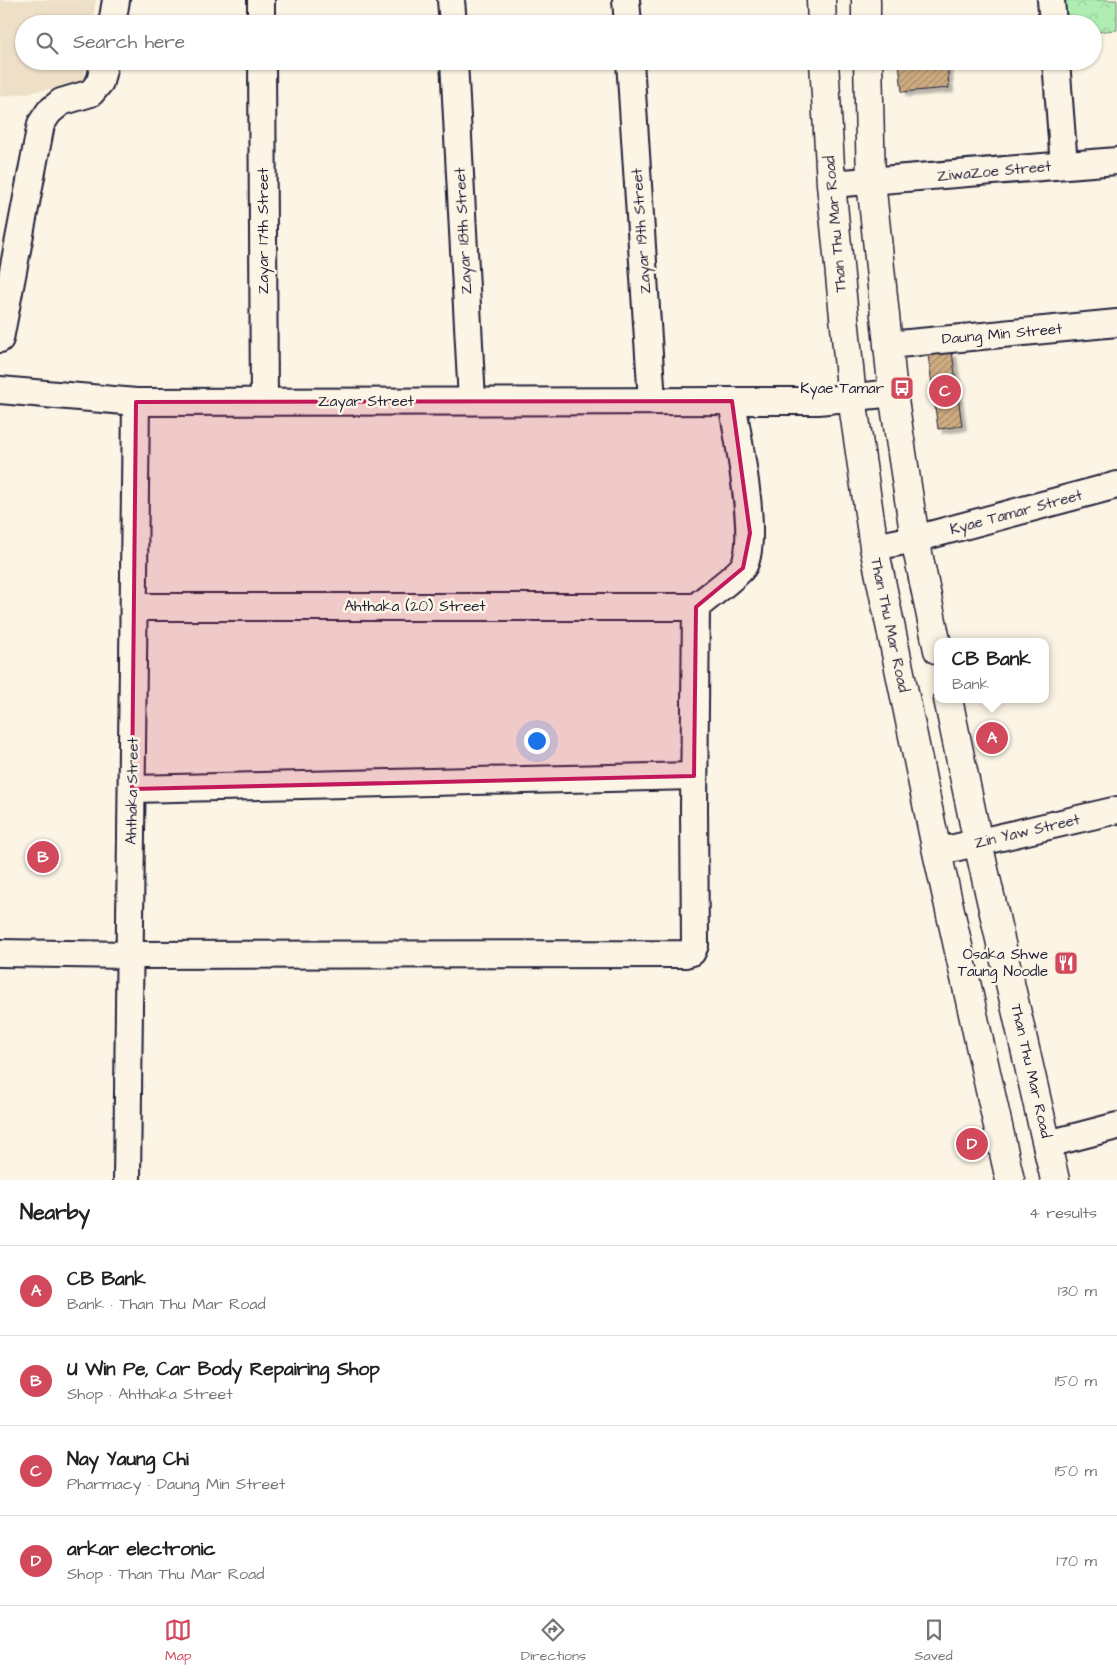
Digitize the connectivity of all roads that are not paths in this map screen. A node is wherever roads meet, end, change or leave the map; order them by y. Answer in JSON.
{"nodes":[{"id":1,"x":116,"y":0,"type":"edge"},
{"id":2,"x":261,"y":0,"type":"edge"},
{"id":3,"x":451,"y":0,"type":"edge"},
{"id":4,"x":626,"y":0,"type":"edge"},
{"id":5,"x":821,"y":0,"type":"edge"},
{"id":6,"x":866,"y":0,"type":"edge"},
{"id":7,"x":1051,"y":0,"type":"edge"},
{"id":8,"x":114,"y":15,"type":"edge"},
{"id":9,"x":262,"y":15,"type":"edge"},
{"id":10,"x":452,"y":15,"type":"edge"},
{"id":11,"x":627,"y":15,"type":"edge"},
{"id":12,"x":822,"y":15,"type":"edge"},
{"id":13,"x":866,"y":15,"type":"edge"},
{"id":14,"x":1052,"y":15,"type":"edge"},
{"id":15,"x":103,"y":70,"type":"edge"},
{"id":16,"x":262,"y":70,"type":"edge"},
{"id":17,"x":454,"y":70,"type":"edge"},
{"id":18,"x":631,"y":70,"type":"edge"},
{"id":19,"x":825,"y":70,"type":"edge"},
{"id":20,"x":868,"y":70,"type":"edge"},
{"id":21,"x":1057,"y":70,"type":"edge"},
{"id":22,"x":1117,"y":161,"type":"edge"},
{"id":23,"x":1064,"y":165,"type":"junction"},
{"id":24,"x":871,"y":181,"type":"junction"},
{"id":25,"x":831,"y":184,"type":"junction"},
{"id":26,"x":1117,"y":323,"type":"edge"},
{"id":27,"x":0,"y":339,"type":"edge"},
{"id":28,"x":888,"y":345,"type":"junction"},
{"id":29,"x":0,"y":390,"type":"edge"},
{"id":30,"x":893,"y":393,"type":"junction"},
{"id":31,"x":852,"y":398,"type":"junction"},
{"id":32,"x":264,"y":401,"type":"junction"},
{"id":33,"x":472,"y":401,"type":"junction"},
{"id":34,"x":652,"y":401,"type":"junction"},
{"id":35,"x":732,"y":401,"type":"junction"},
{"id":36,"x":136,"y":402,"type":"junction"},
{"id":37,"x":1117,"y":485,"type":"edge"},
{"id":38,"x":915,"y":539,"type":"junction"},
{"id":39,"x":874,"y":547,"type":"junction"},
{"id":40,"x":134,"y":607,"type":"junction"},
{"id":41,"x":696,"y":607,"type":"junction"},
{"id":42,"x":936,"y":638,"type":"edge"},
{"id":43,"x":949,"y":703,"type":"edge"},
{"id":44,"x":694,"y":776,"type":"junction"},
{"id":45,"x":132,"y":788,"type":"junction"},
{"id":46,"x":1117,"y":810,"type":"edge"},
{"id":47,"x":978,"y":842,"type":"junction"},
{"id":48,"x":937,"y":852,"type":"junction"},
{"id":49,"x":0,"y":953,"type":"edge"},
{"id":50,"x":130,"y":955,"type":"junction"},
{"id":51,"x":1117,"y":1126,"type":"edge"},
{"id":52,"x":1048,"y":1144,"type":"junction"},
{"id":53,"x":127,"y":1180,"type":"edge"},
{"id":54,"x":1010,"y":1180,"type":"edge"},
{"id":55,"x":1053,"y":1180,"type":"edge"}],
"edges":[{"from":1,"to":8,"type":"street"},
{"from":2,"to":9,"type":"street"},
{"from":3,"to":10,"type":"street"},
{"from":4,"to":11,"type":"street"},
{"from":5,"to":12,"type":"main road"},
{"from":6,"to":13,"type":"main road"},
{"from":7,"to":14,"type":"street"},
{"from":15,"to":27,"type":"street"},
{"from":16,"to":32,"type":"street","name":"Zayar 17th Street"},
{"from":17,"to":33,"type":"street","name":"Zayar 18th Street"},
{"from":18,"to":34,"type":"street","name":"Zayar 19th Street"},
{"from":19,"to":25,"type":"main road","name":"Than Thu Mar Road"},
{"from":20,"to":24,"type":"main road"},
{"from":21,"to":23,"type":"street"},
{"from":22,"to":23,"type":"street","name":"ZiwaZoe Street"},
{"from":23,"to":24,"type":"street","name":"ZiwaZoe Street"},
{"from":24,"to":25,"type":"street","name":"ZiwaZoe Street"},
{"from":24,"to":28,"type":"main road"},
{"from":25,"to":31,"type":"main road","name":"Than Thu Mar Road"},
{"from":26,"to":28,"type":"street","name":"Daung Min Street"},
{"from":28,"to":30,"type":"main road"},
{"from":29,"to":36,"type":"street","name":"Zayar Street"},
{"from":30,"to":31,"type":"street","name":"Zayar Street"},
{"from":30,"to":38,"type":"main road"},
{"from":31,"to":35,"type":"street","name":"Zayar Street"},
{"from":31,"to":39,"type":"main road","name":"Than Thu Mar Road"},
{"from":32,"to":33,"type":"street","name":"Zayar Street"},
{"from":32,"to":36,"type":"street","name":"Zayar Street"},
{"from":33,"to":34,"type":"street","name":"Zayar Street"},
{"from":34,"to":35,"type":"street","name":"Zayar Street"},
{"from":35,"to":41,"type":"street"},
{"from":36,"to":40,"type":"street","name":"Ahthaka Street"},
{"from":37,"to":38,"type":"street","name":"Kyae Tamar Street"},
{"from":38,"to":39,"type":"street","name":"Kyae Tamar Street"},
{"from":38,"to":42,"type":"main road"},
{"from":39,"to":48,"type":"main road","name":"Than Thu Mar Road"},
{"from":40,"to":41,"type":"street","name":"Ahthaka (20) Street"},
{"from":40,"to":45,"type":"street","name":"Ahthaka Street"},
{"from":41,"to":44,"type":"street"},
{"from":43,"to":47,"type":"main road","name":"Than Thu Mar Road"},
{"from":44,"to":45,"type":"street"},
{"from":44,"to":50,"type":"street"},
{"from":45,"to":50,"type":"street","name":"Ahthaka Street"},
{"from":46,"to":47,"type":"street","name":"Zin Yaw Street"},
{"from":47,"to":48,"type":"street","name":"Zin Yaw Street"},
{"from":47,"to":52,"type":"main road","name":"Than Thu Mar Road"},
{"from":48,"to":54,"type":"main road","name":"Than Thu Mar Road"},
{"from":49,"to":50,"type":"street"},
{"from":50,"to":53,"type":"street","name":"Ahthaka Street"},
{"from":51,"to":52,"type":"street"},
{"from":52,"to":55,"type":"main road","name":"Than Thu Mar Road"}]}
